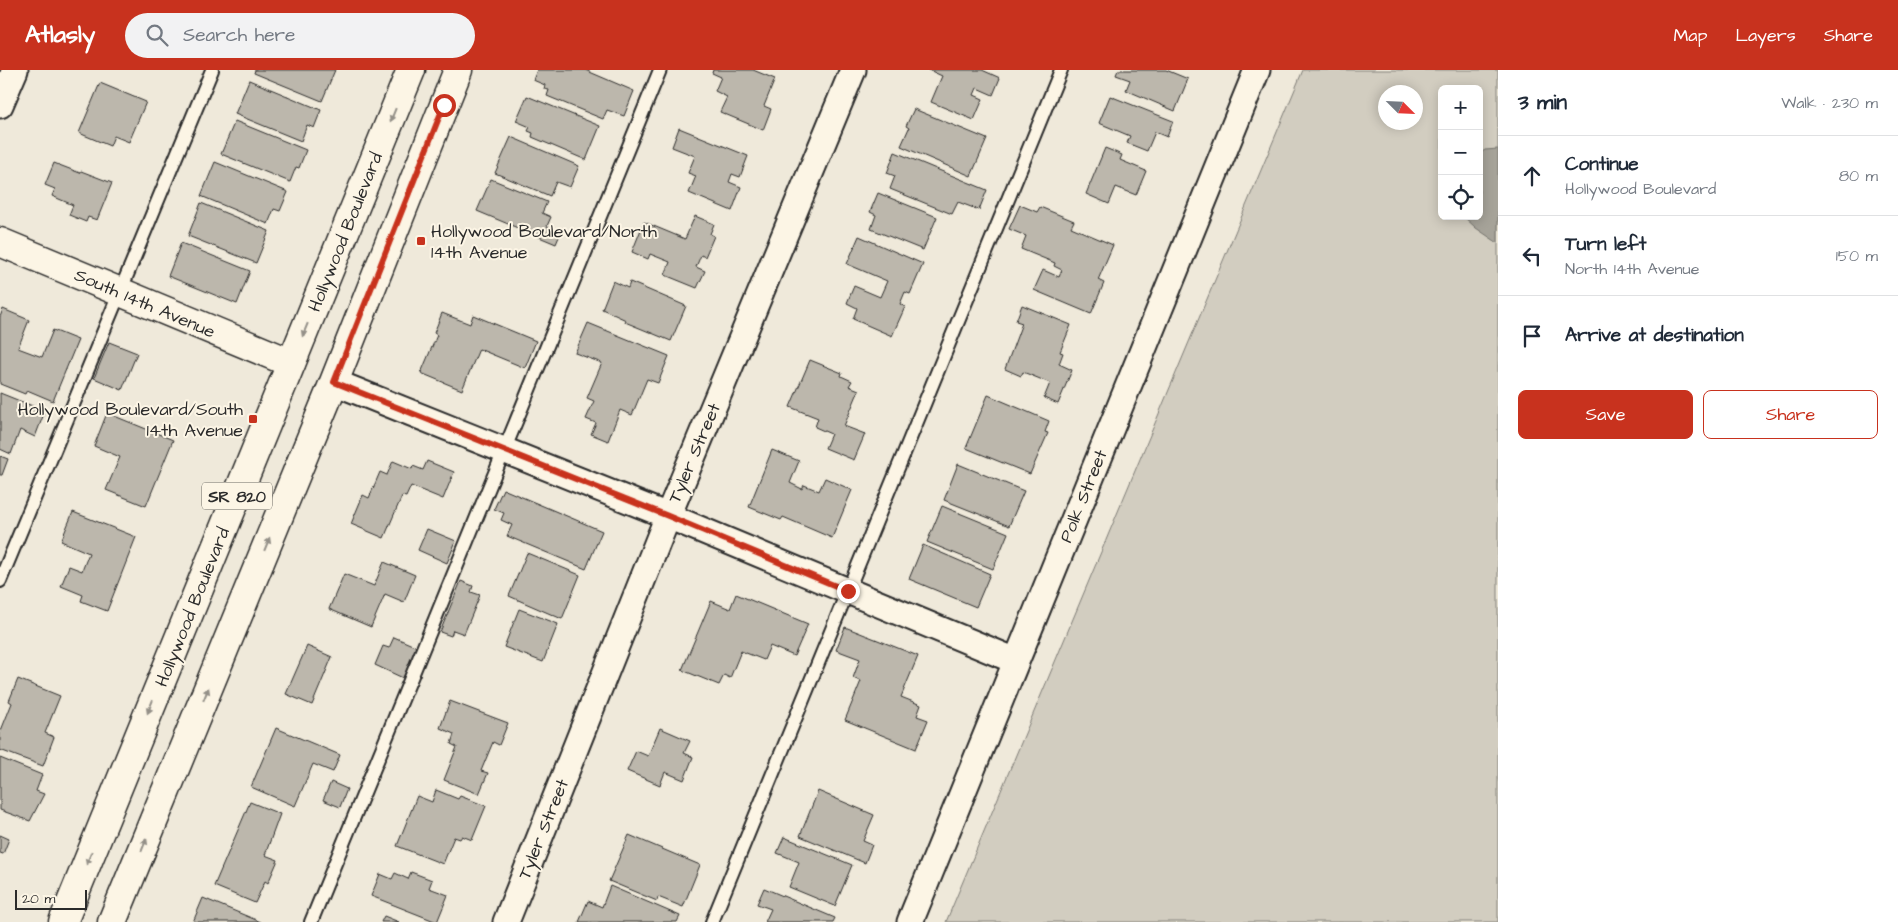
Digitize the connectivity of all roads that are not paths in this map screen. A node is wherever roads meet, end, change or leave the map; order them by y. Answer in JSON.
{"nodes":[{"id":1,"x":15,"y":70,"type":"edge"},
{"id":2,"x":212,"y":70,"type":"edge"},
{"id":3,"x":411,"y":70,"type":"edge"},
{"id":4,"x":458,"y":70,"type":"edge"},
{"id":5,"x":660,"y":70,"type":"edge"},
{"id":6,"x":854,"y":70,"type":"edge"},
{"id":7,"x":1062,"y":70,"type":"edge"},
{"id":8,"x":1257,"y":70,"type":"edge"},
{"id":9,"x":0,"y":105,"type":"edge"},
{"id":10,"x":0,"y":242,"type":"edge"},
{"id":11,"x":120,"y":292,"type":"junction"},
{"id":12,"x":291,"y":363,"type":"junction"},
{"id":13,"x":334,"y":382,"type":"junction"},
{"id":14,"x":504,"y":451,"type":"junction"},
{"id":15,"x":668,"y":516,"type":"junction"},
{"id":16,"x":0,"y":581,"type":"edge"},
{"id":17,"x":848,"y":591,"type":"junction"},
{"id":18,"x":1016,"y":660,"type":"junction"},
{"id":19,"x":63,"y":922,"type":"edge"},
{"id":20,"x":112,"y":922,"type":"edge"},
{"id":21,"x":312,"y":922,"type":"edge"},
{"id":22,"x":506,"y":922,"type":"edge"},
{"id":23,"x":712,"y":922,"type":"edge"},
{"id":24,"x":910,"y":922,"type":"edge"}],
"edges":[{"from":1,"to":9,"type":"street"},
{"from":2,"to":11,"type":"lane"},
{"from":3,"to":12,"type":"main road","name":"Hollywood Boulevard","number":"SR 820","one_way":true},
{"from":4,"to":13,"type":"main road","number":"SR 820"},
{"from":5,"to":14,"type":"lane"},
{"from":6,"to":15,"type":"street","name":"Tyler Street"},
{"from":7,"to":17,"type":"lane"},
{"from":8,"to":18,"type":"street","name":"Polk Street"},
{"from":10,"to":11,"type":"main road","name":"South 14th Avenue"},
{"from":11,"to":12,"type":"main road","name":"South 14th Avenue"},
{"from":11,"to":16,"type":"lane"},
{"from":12,"to":19,"type":"main road","name":"Hollywood Boulevard","number":"SR 820","one_way":true},
{"from":13,"to":14,"type":"street"},
{"from":20,"to":13,"type":"main road","number":"SR 820","one_way":true},
{"from":14,"to":15,"type":"street"},
{"from":14,"to":21,"type":"lane"},
{"from":15,"to":17,"type":"street"},
{"from":15,"to":22,"type":"street","name":"Tyler Street"},
{"from":17,"to":18,"type":"street"},
{"from":17,"to":23,"type":"lane"},
{"from":18,"to":24,"type":"street","name":"Polk Street"}]}
